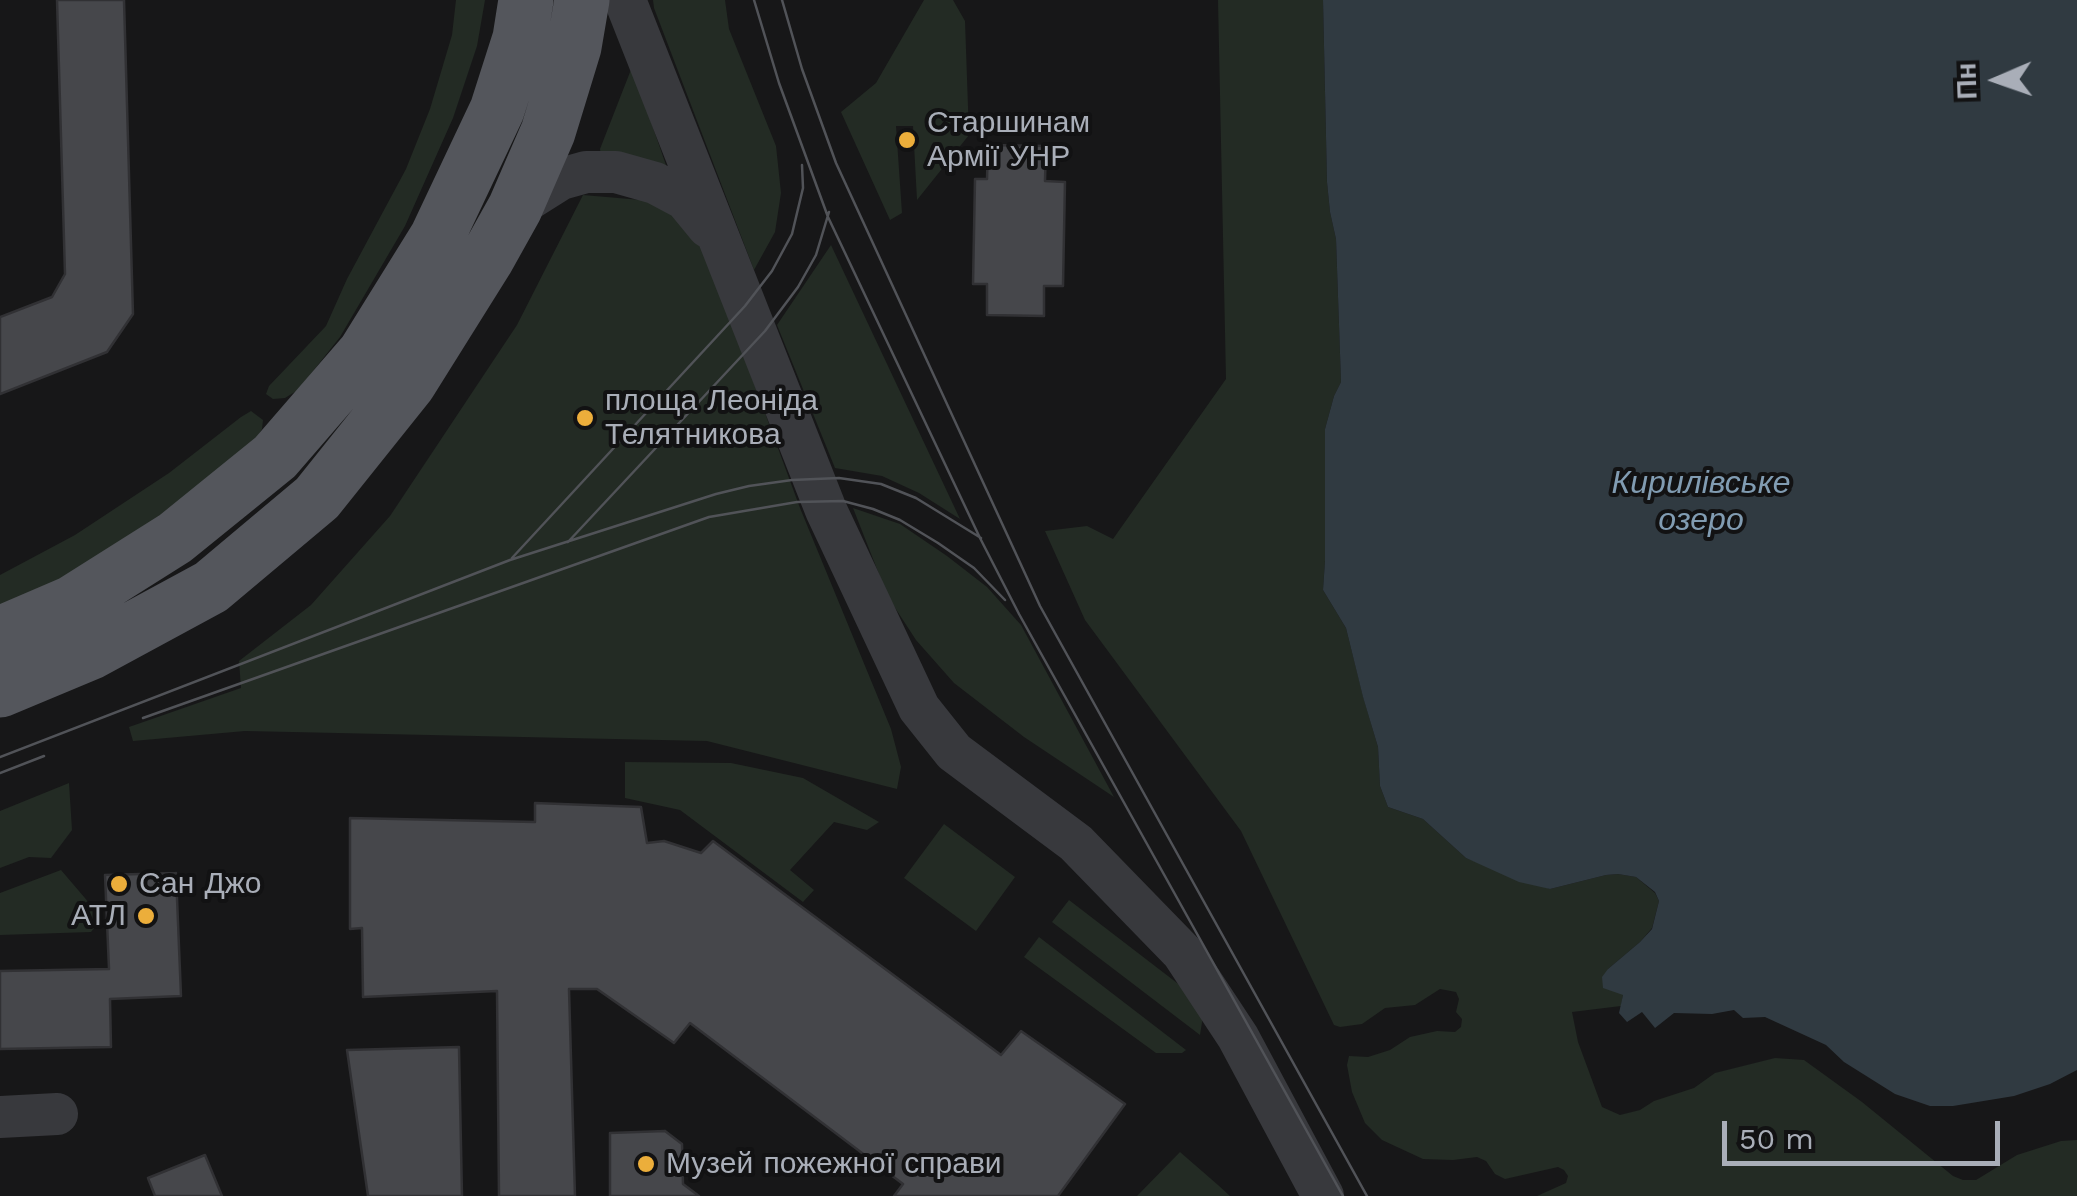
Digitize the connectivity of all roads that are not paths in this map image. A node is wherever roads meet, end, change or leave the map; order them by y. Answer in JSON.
{"nodes":[{"id":1,"x":526,"y":0,"type":"edge"},
{"id":2,"x":582,"y":0,"type":"edge"},
{"id":3,"x":625,"y":0,"type":"edge"},
{"id":4,"x":514,"y":208,"type":"junction"},
{"id":5,"x":718,"y":239,"type":"junction"},
{"id":6,"x":0,"y":634,"type":"edge"},
{"id":7,"x":0,"y":690,"type":"edge"},
{"id":8,"x":57,"y":1114,"type":"dead end"},
{"id":9,"x":0,"y":1117,"type":"edge"},
{"id":10,"x":1323,"y":1196,"type":"edge"}],
"edges":[{"from":1,"to":6,"type":"main road"},
{"from":2,"to":4,"type":"main road"},
{"from":3,"to":5,"type":"street"},
{"from":4,"to":5,"type":"street"},
{"from":4,"to":7,"type":"main road"},
{"from":5,"to":10,"type":"street"},
{"from":8,"to":9,"type":"street"}]}
